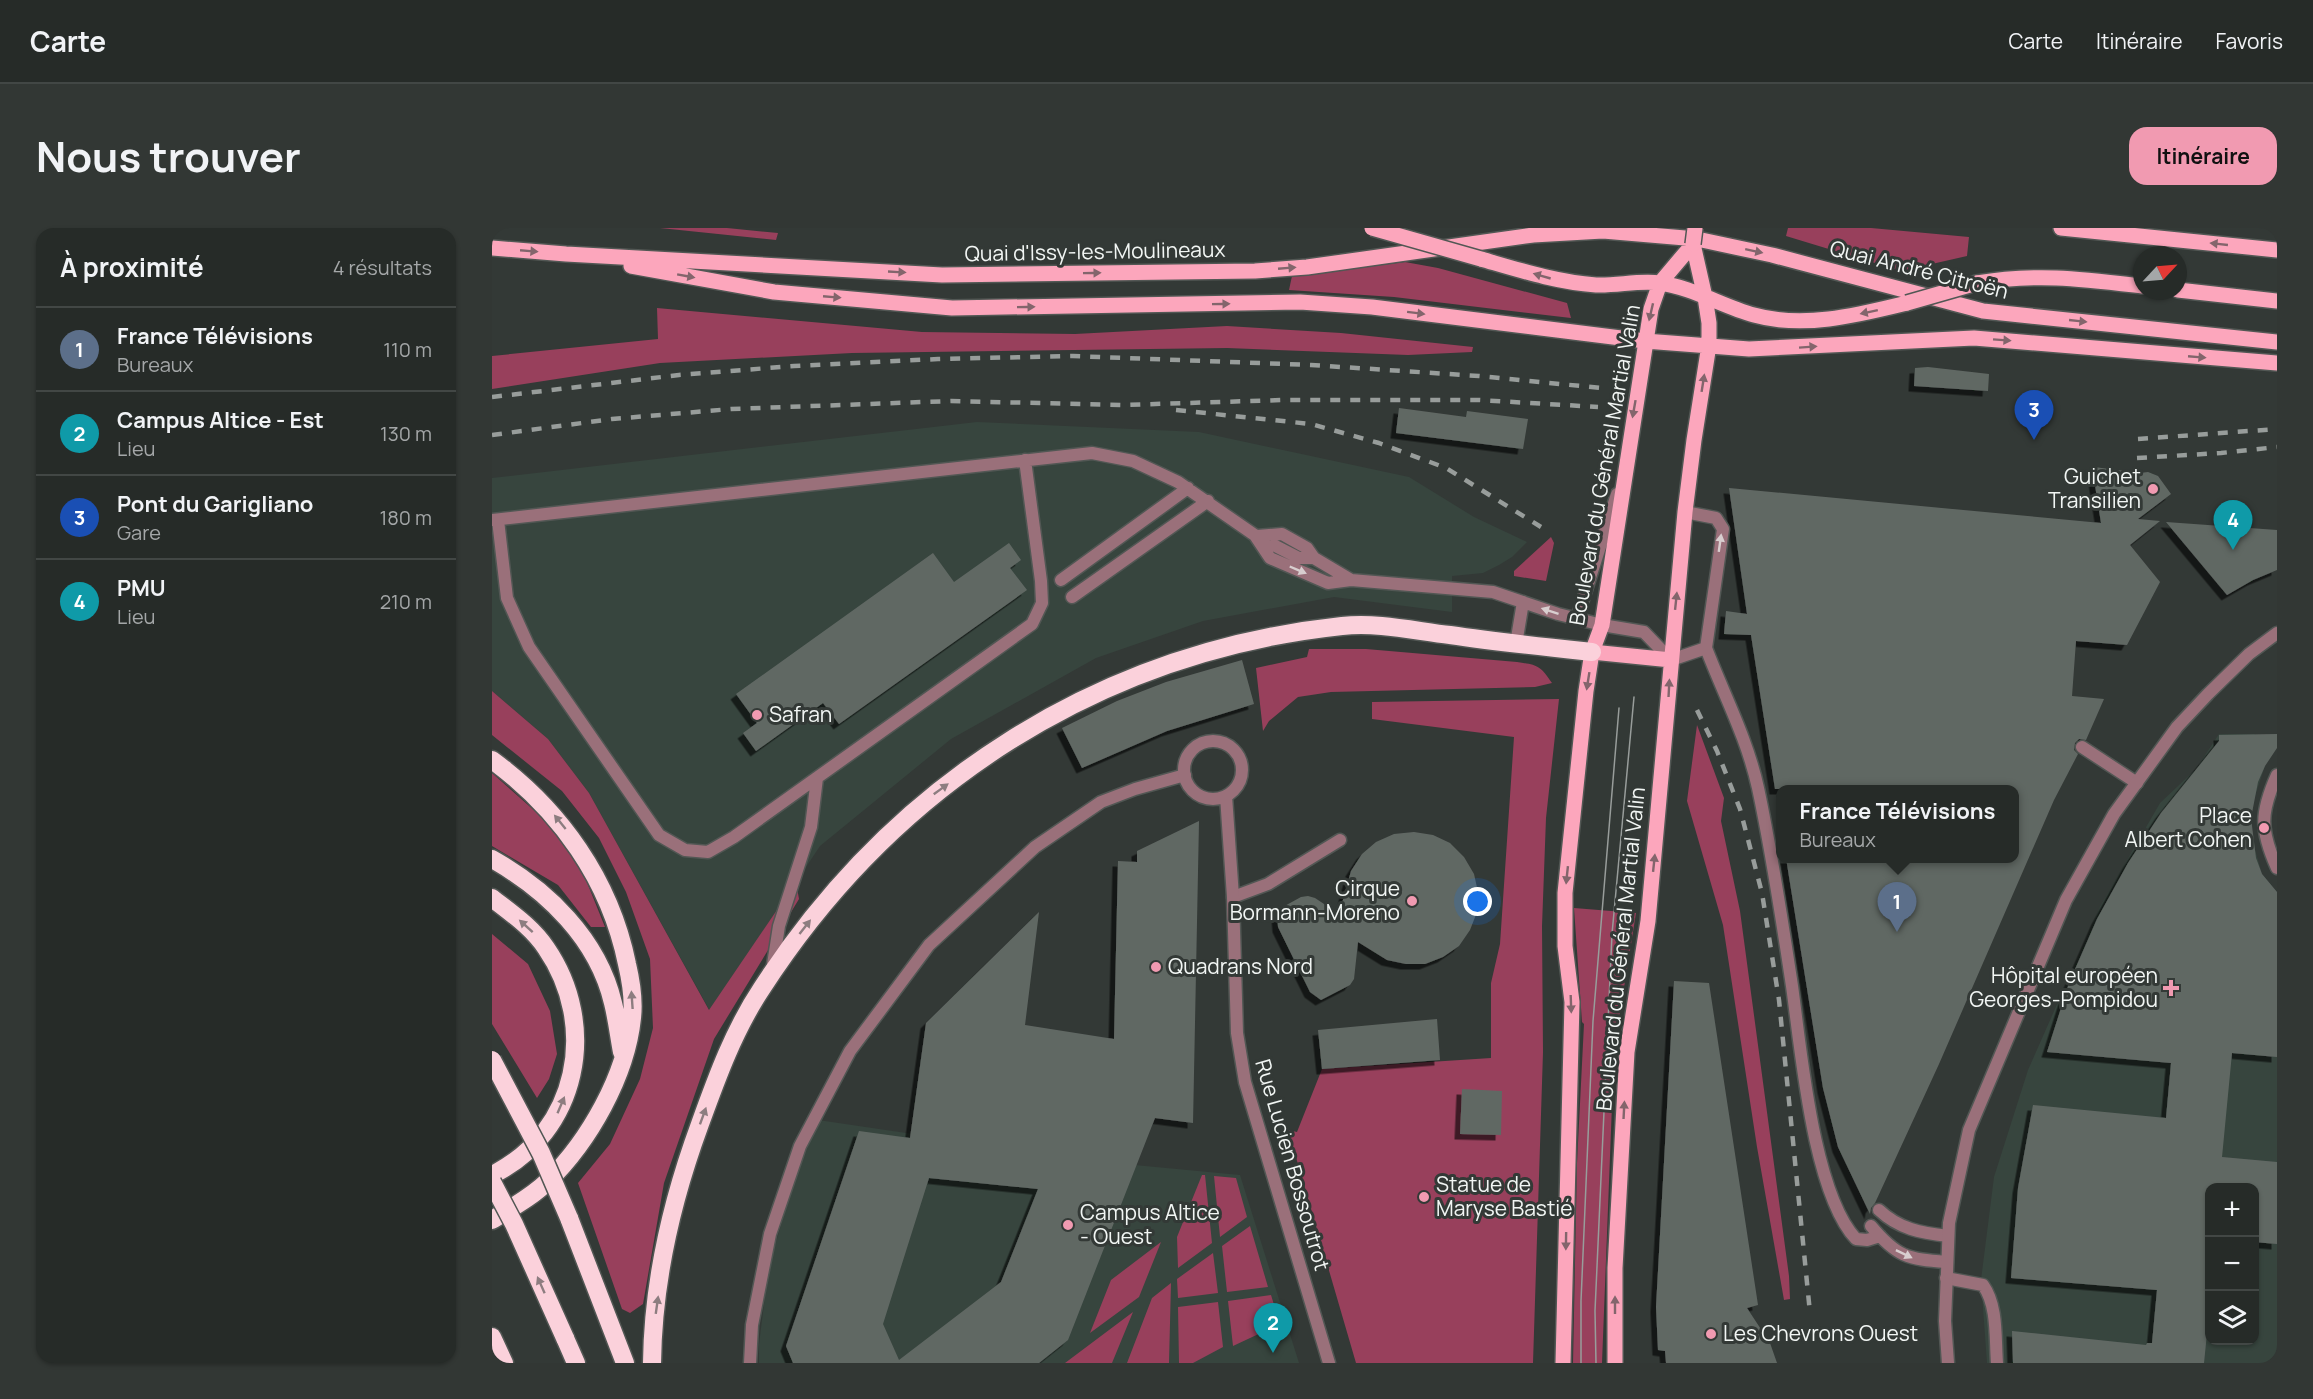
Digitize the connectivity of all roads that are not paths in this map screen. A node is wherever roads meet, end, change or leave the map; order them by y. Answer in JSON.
{"nodes":[{"id":1,"x":1372,"y":228,"type":"edge"},
{"id":2,"x":2061,"y":228,"type":"edge"},
{"id":3,"x":1695,"y":237,"type":"edge"},
{"id":4,"x":492,"y":248,"type":"edge"},
{"id":5,"x":2277,"y":250,"type":"edge"},
{"id":6,"x":566,"y":255,"type":"junction"},
{"id":7,"x":1660,"y":283,"type":"junction"},
{"id":8,"x":2133,"y":285,"type":"edge"},
{"id":9,"x":2187,"y":291,"type":"edge"},
{"id":10,"x":1705,"y":297,"type":"junction"},
{"id":11,"x":2277,"y":301,"type":"edge"},
{"id":12,"x":1645,"y":341,"type":"junction"},
{"id":13,"x":2277,"y":342,"type":"edge"},
{"id":14,"x":1709,"y":345,"type":"junction"},
{"id":15,"x":2277,"y":363,"type":"edge"},
{"id":16,"x":1025,"y":460,"type":"junction"},
{"id":17,"x":1624,"y":472,"type":"junction"},
{"id":18,"x":1188,"y":488,"type":"junction"},
{"id":19,"x":1208,"y":501,"type":"junction"},
{"id":20,"x":1685,"y":512,"type":"junction"},
{"id":21,"x":495,"y":520,"type":"edge"},
{"id":22,"x":1256,"y":536,"type":"junction"},
{"id":23,"x":1351,"y":579,"type":"junction"},
{"id":24,"x":1061,"y":580,"type":"dead end"},
{"id":25,"x":1072,"y":597,"type":"dead end"},
{"id":26,"x":1523,"y":602,"type":"junction"},
{"id":27,"x":1577,"y":618,"type":"junction"},
{"id":28,"x":1602,"y":625,"type":"junction"},
{"id":29,"x":2277,"y":633,"type":"edge"},
{"id":30,"x":1516,"y":644,"type":"junction"},
{"id":31,"x":1706,"y":648,"type":"junction"},
{"id":32,"x":1592,"y":652,"type":"junction"},
{"id":33,"x":1671,"y":660,"type":"junction"},
{"id":34,"x":2082,"y":747,"type":"dead end"},
{"id":35,"x":492,"y":760,"type":"edge"},
{"id":36,"x":1185,"y":775,"type":"junction"},
{"id":37,"x":2277,"y":775,"type":"edge"},
{"id":38,"x":817,"y":778,"type":"junction"},
{"id":39,"x":2137,"y":783,"type":"junction"},
{"id":40,"x":1226,"y":796,"type":"junction"},
{"id":41,"x":1340,"y":840,"type":"dead end"},
{"id":42,"x":492,"y":859,"type":"edge"},
{"id":43,"x":2277,"y":868,"type":"edge"},
{"id":44,"x":1233,"y":897,"type":"junction"},
{"id":45,"x":492,"y":898,"type":"edge"},
{"id":46,"x":771,"y":974,"type":"junction"},
{"id":47,"x":622,"y":1057,"type":"junction"},
{"id":48,"x":492,"y":1060,"type":"edge"},
{"id":49,"x":492,"y":1175,"type":"edge"},
{"id":50,"x":492,"y":1182,"type":"edge"},
{"id":51,"x":1879,"y":1210,"type":"dead end"},
{"id":52,"x":492,"y":1220,"type":"edge"},
{"id":53,"x":1871,"y":1226,"type":"dead end"},
{"id":54,"x":1880,"y":1236,"type":"junction"},
{"id":55,"x":1948,"y":1236,"type":"junction"},
{"id":56,"x":1947,"y":1262,"type":"junction"},
{"id":57,"x":1946,"y":1278,"type":"junction"},
{"id":58,"x":492,"y":1337,"type":"edge"},
{"id":59,"x":504,"y":1363,"type":"edge"},
{"id":60,"x":576,"y":1363,"type":"edge"},
{"id":61,"x":625,"y":1363,"type":"edge"},
{"id":62,"x":652,"y":1363,"type":"edge"},
{"id":63,"x":750,"y":1363,"type":"edge"},
{"id":64,"x":1329,"y":1363,"type":"edge"},
{"id":65,"x":1563,"y":1363,"type":"edge"},
{"id":66,"x":1615,"y":1363,"type":"edge"},
{"id":67,"x":1948,"y":1363,"type":"edge"},
{"id":68,"x":1996,"y":1363,"type":"edge"}],
"edges":[{"from":7,"to":1,"type":"main road","one_way":true,"bridge":true},
{"from":5,"to":2,"type":"main road","one_way":true},
{"from":6,"to":3,"type":"main road","name":"Quai d'Issy-les-Moulineaux","one_way":true},
{"from":3,"to":7,"type":"main road","name":"Boulevard du Général Martial Valin"},
{"from":3,"to":10,"type":"main road","name":"Boulevard du Général Martial Valin"},
{"from":3,"to":13,"type":"main road","name":"Quai André Citroën","one_way":true},
{"from":4,"to":6,"type":"main road","name":"Quai d'Issy-les-Moulineaux","one_way":true},
{"from":6,"to":12,"type":"main road","one_way":true},
{"from":7,"to":10,"type":"main road"},
{"from":7,"to":12,"type":"main road","name":"Boulevard du Général Martial Valin","one_way":true},
{"from":8,"to":10,"type":"main road","one_way":true,"bridge":true},
{"from":9,"to":11,"type":"main road"},
{"from":10,"to":14,"type":"main road","name":"Boulevard du Général Martial Valin"},
{"from":12,"to":14,"type":"main road"},
{"from":12,"to":17,"type":"main road","name":"Boulevard du Général Martial Valin","one_way":true},
{"from":14,"to":15,"type":"main road","one_way":true},
{"from":20,"to":14,"type":"main road","name":"Boulevard du Général Martial Valin","one_way":true},
{"from":16,"to":18,"type":"street"},
{"from":16,"to":21,"type":"street"},
{"from":16,"to":38,"type":"street"},
{"from":17,"to":27,"type":"street"},
{"from":17,"to":28,"type":"main road","name":"Boulevard du Général Martial Valin"},
{"from":18,"to":19,"type":"street"},
{"from":18,"to":24,"type":"street"},
{"from":19,"to":22,"type":"street"},
{"from":19,"to":25,"type":"street"},
{"from":31,"to":20,"type":"street","one_way":true},
{"from":33,"to":20,"type":"main road","name":"Boulevard du Général Martial Valin","one_way":true},
{"from":21,"to":38,"type":"street"},
{"from":22,"to":23,"type":"street"},
{"from":22,"to":23,"type":"street","one_way":true},
{"from":23,"to":26,"type":"street"},
{"from":27,"to":26,"type":"street","one_way":true},
{"from":26,"to":30,"type":"street"},
{"from":27,"to":28,"type":"street"},
{"from":28,"to":32,"type":"main road","name":"Boulevard du Général Martial Valin"},
{"from":28,"to":33,"type":"street"},
{"from":29,"to":39,"type":"street"},
{"from":30,"to":32,"type":"highway"},
{"from":46,"to":30,"type":"highway","one_way":true},
{"from":31,"to":33,"type":"street"},
{"from":31,"to":54,"type":"street"},
{"from":32,"to":33,"type":"main road"},
{"from":32,"to":65,"type":"main road","name":"Boulevard du Général Martial Valin","one_way":true},
{"from":66,"to":33,"type":"main road","name":"Boulevard du Général Martial Valin","one_way":true},
{"from":34,"to":39,"type":"street"},
{"from":47,"to":35,"type":"highway","one_way":true},
{"from":36,"to":40,"type":"street"},
{"from":36,"to":40,"type":"street"},
{"from":36,"to":63,"type":"street"},
{"from":37,"to":43,"type":"street"},
{"from":38,"to":46,"type":"street"},
{"from":39,"to":55,"type":"street"},
{"from":40,"to":44,"type":"street","name":"Rue Lucien Bossoutrot"},
{"from":41,"to":44,"type":"street"},
{"from":42,"to":47,"type":"highway"},
{"from":44,"to":64,"type":"street","name":"Rue Lucien Bossoutrot"},
{"from":49,"to":45,"type":"highway","one_way":true},
{"from":62,"to":46,"type":"highway","one_way":true},
{"from":47,"to":52,"type":"highway"},
{"from":48,"to":61,"type":"highway","bridge":true},
{"from":60,"to":50,"type":"highway","one_way":true,"bridge":true},
{"from":51,"to":55,"type":"street"},
{"from":53,"to":54,"type":"street"},
{"from":54,"to":56,"type":"street","one_way":true},
{"from":55,"to":56,"type":"street"},
{"from":56,"to":57,"type":"street"},
{"from":57,"to":67,"type":"street"},
{"from":57,"to":68,"type":"street"},
{"from":58,"to":59,"type":"highway"}]}
